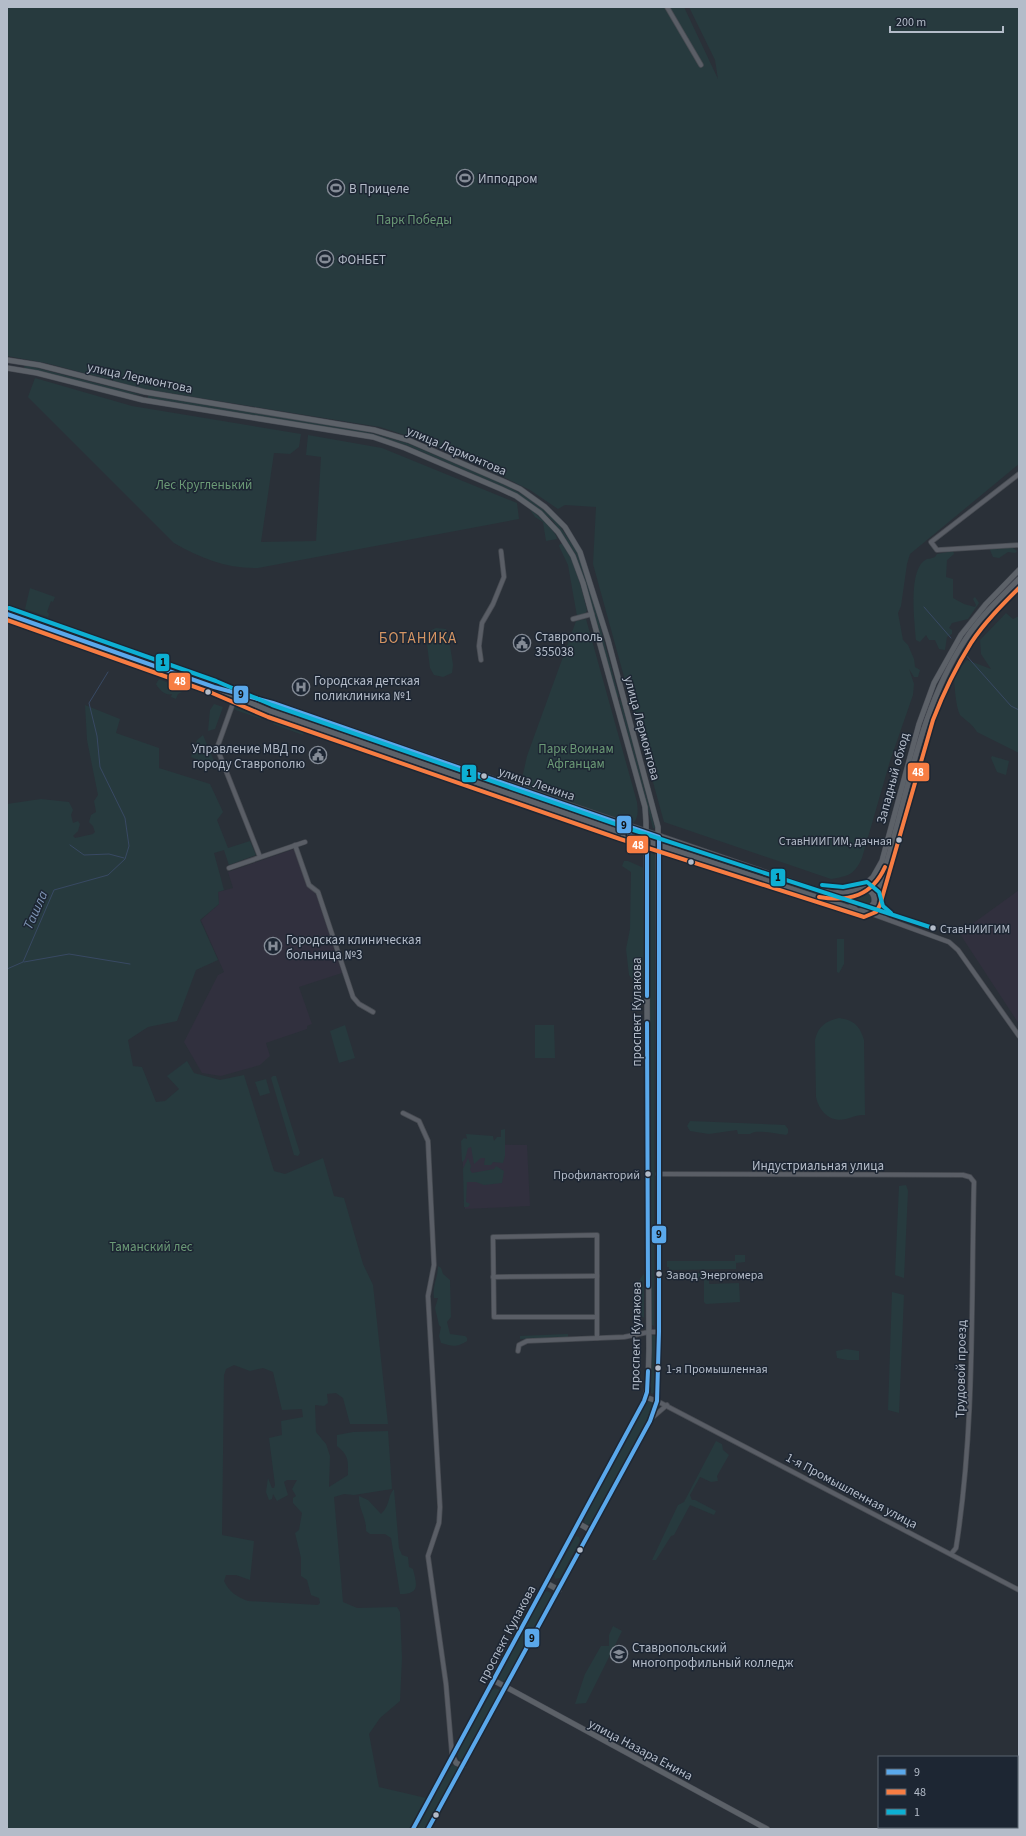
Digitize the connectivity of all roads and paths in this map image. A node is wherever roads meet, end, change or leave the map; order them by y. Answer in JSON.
{"nodes":[{"id":1,"x":667,"y":7,"type":"edge"},
{"id":2,"x":701,"y":65,"type":"dead end"},
{"id":3,"x":7,"y":360,"type":"edge"},
{"id":4,"x":7,"y":368,"type":"edge"},
{"id":5,"x":145,"y":392,"type":"junction"},
{"id":6,"x":144,"y":400,"type":"junction"},
{"id":7,"x":1019,"y":474,"type":"edge"},
{"id":8,"x":1019,"y":545,"type":"edge"},
{"id":9,"x":501,"y":551,"type":"dead end"},
{"id":10,"x":1019,"y":570,"type":"edge"},
{"id":11,"x":1019,"y":579,"type":"edge"},
{"id":12,"x":7,"y":614,"type":"edge"},
{"id":13,"x":592,"y":614,"type":"junction"},
{"id":14,"x":573,"y":619,"type":"dead end"},
{"id":15,"x":481,"y":660,"type":"dead end"},
{"id":16,"x":236,"y":695,"type":"junction"},
{"id":17,"x":624,"y":697,"type":"junction"},
{"id":18,"x":614,"y":700,"type":"junction"},
{"id":19,"x":647,"y":833,"type":"junction"},
{"id":20,"x":659,"y":837,"type":"junction"},
{"id":21,"x":647,"y":841,"type":"junction"},
{"id":22,"x":305,"y":842,"type":"dead end"},
{"id":23,"x":659,"y":845,"type":"junction"},
{"id":24,"x":295,"y":846,"type":"junction"},
{"id":25,"x":260,"y":857,"type":"junction"},
{"id":26,"x":229,"y":868,"type":"dead end"},
{"id":27,"x":861,"y":888,"type":"junction"},
{"id":28,"x":854,"y":891,"type":"junction"},
{"id":29,"x":874,"y":902,"type":"junction"},
{"id":30,"x":855,"y":909,"type":"junction"},
{"id":31,"x":864,"y":912,"type":"junction"},
{"id":32,"x":898,"y":923,"type":"junction"},
{"id":33,"x":373,"y":1012,"type":"dead end"},
{"id":34,"x":1019,"y":1036,"type":"edge"},
{"id":35,"x":403,"y":1113,"type":"dead end"},
{"id":36,"x":658,"y":1174,"type":"junction"},
{"id":37,"x":974,"y":1182,"type":"joint"},
{"id":38,"x":597,"y":1276,"type":"junction"},
{"id":39,"x":493,"y":1277,"type":"junction"},
{"id":40,"x":597,"y":1317,"type":"junction"},
{"id":41,"x":649,"y":1332,"type":"junction"},
{"id":42,"x":659,"y":1332,"type":"junction"},
{"id":43,"x":597,"y":1338,"type":"junction"},
{"id":44,"x":518,"y":1351,"type":"dead end"},
{"id":45,"x":645,"y":1397,"type":"junction"},
{"id":46,"x":662,"y":1402,"type":"junction"},
{"id":47,"x":660,"y":1409,"type":"junction"},
{"id":48,"x":675,"y":1409,"type":"junction"},
{"id":49,"x":650,"y":1420,"type":"junction"},
{"id":50,"x":578,"y":1524,"type":"junction"},
{"id":51,"x":590,"y":1530,"type":"junction"},
{"id":52,"x":951,"y":1554,"type":"junction"},
{"id":53,"x":546,"y":1583,"type":"junction"},
{"id":54,"x":559,"y":1590,"type":"junction"},
{"id":55,"x":1019,"y":1590,"type":"edge"},
{"id":56,"x":493,"y":1680,"type":"junction"},
{"id":57,"x":505,"y":1688,"type":"junction"},
{"id":58,"x":452,"y":1756,"type":"junction"},
{"id":59,"x":463,"y":1766,"type":"junction"},
{"id":60,"x":413,"y":1829,"type":"edge"},
{"id":61,"x":428,"y":1829,"type":"edge"},
{"id":62,"x":767,"y":1829,"type":"edge"}],
"edges":[{"from":1,"to":2,"type":"street"},
{"from":3,"to":5,"type":"main road","name":"улица Лермонтова"},
{"from":4,"to":6,"type":"main road","name":"улица Лермонтова"},
{"from":5,"to":6,"type":"main road"},
{"from":5,"to":17,"type":"main road","name":"улица Лермонтова"},
{"from":6,"to":13,"type":"main road","name":"улица Лермонтова"},
{"from":7,"to":8,"type":"street"},
{"from":9,"to":15,"type":"street"},
{"from":10,"to":27,"type":"main road","name":"Западный обход"},
{"from":11,"to":29,"type":"main road"},
{"from":12,"to":16,"type":"main road","name":"улица Ленина"},
{"from":13,"to":14,"type":"street"},
{"from":13,"to":18,"type":"main road","name":"улица Лермонтова"},
{"from":16,"to":19,"type":"main road","name":"улица Ленина"},
{"from":16,"to":21,"type":"main road","name":"улица Ленина"},
{"from":16,"to":25,"type":"street"},
{"from":17,"to":18,"type":"main road"},
{"from":17,"to":20,"type":"main road","name":"улица Лермонтова"},
{"from":18,"to":19,"type":"main road","name":"улица Лермонтова"},
{"from":19,"to":20,"type":"main road","name":"улица Ленина"},
{"from":19,"to":21,"type":"main road","name":"проспект Кулакова"},
{"from":20,"to":23,"type":"main road","name":"проспект Кулакова"},
{"from":20,"to":28,"type":"main road","name":"улица Ленина"},
{"from":21,"to":23,"type":"main road","name":"улица Ленина"},
{"from":21,"to":41,"type":"main road","name":"проспект Кулакова"},
{"from":22,"to":24,"type":"street"},
{"from":23,"to":30,"type":"main road","name":"улица Ленина"},
{"from":23,"to":36,"type":"main road","name":"проспект Кулакова"},
{"from":24,"to":25,"type":"street"},
{"from":24,"to":33,"type":"street"},
{"from":25,"to":26,"type":"street"},
{"from":27,"to":28,"type":"main road"},
{"from":27,"to":29,"type":"main road"},
{"from":28,"to":30,"type":"main road"},
{"from":29,"to":31,"type":"main road"},
{"from":29,"to":32,"type":"street"},
{"from":30,"to":31,"type":"main road"},
{"from":31,"to":32,"type":"street"},
{"from":32,"to":34,"type":"street"},
{"from":35,"to":58,"type":"street"},
{"from":36,"to":37,"type":"street","name":"Индустриальная улица"},
{"from":36,"to":42,"type":"main road","name":"проспект Кулакова"},
{"from":37,"to":52,"type":"street","name":"Трудовой проезд"},
{"from":38,"to":39,"type":"street"},
{"from":38,"to":39,"type":"street"},
{"from":38,"to":40,"type":"street"},
{"from":39,"to":40,"type":"street"},
{"from":40,"to":43,"type":"street"},
{"from":41,"to":42,"type":"street"},
{"from":41,"to":43,"type":"street"},
{"from":41,"to":45,"type":"main road","name":"проспект Кулакова"},
{"from":42,"to":46,"type":"main road","name":"проспект Кулакова"},
{"from":43,"to":44,"type":"street"},
{"from":45,"to":46,"type":"main road"},
{"from":45,"to":50,"type":"main road","name":"проспект Кулакова"},
{"from":46,"to":47,"type":"street"},
{"from":46,"to":48,"type":"street","name":"1-я Промышленная улица"},
{"from":46,"to":49,"type":"main road","name":"проспект Кулакова"},
{"from":47,"to":48,"type":"street"},
{"from":47,"to":49,"type":"street"},
{"from":48,"to":52,"type":"street","name":"1-я Промышленная улица"},
{"from":49,"to":51,"type":"main road","name":"проспект Кулакова"},
{"from":50,"to":51,"type":"main road"},
{"from":50,"to":53,"type":"main road","name":"проспект Кулакова"},
{"from":51,"to":54,"type":"main road","name":"проспект Кулакова"},
{"from":52,"to":55,"type":"street","name":"1-я Промышленная улица"},
{"from":53,"to":54,"type":"main road"},
{"from":53,"to":56,"type":"main road","name":"проспект Кулакова"},
{"from":54,"to":57,"type":"main road","name":"проспект Кулакова"},
{"from":56,"to":57,"type":"main road","name":"улица Назара Енина"},
{"from":56,"to":58,"type":"main road","name":"проспект Кулакова"},
{"from":57,"to":59,"type":"main road","name":"проспект Кулакова"},
{"from":57,"to":62,"type":"main road","name":"улица Назара Енина"},
{"from":58,"to":59,"type":"main road"},
{"from":58,"to":60,"type":"main road","name":"проспект Кулакова"},
{"from":59,"to":61,"type":"main road","name":"проспект Кулакова"}]}
